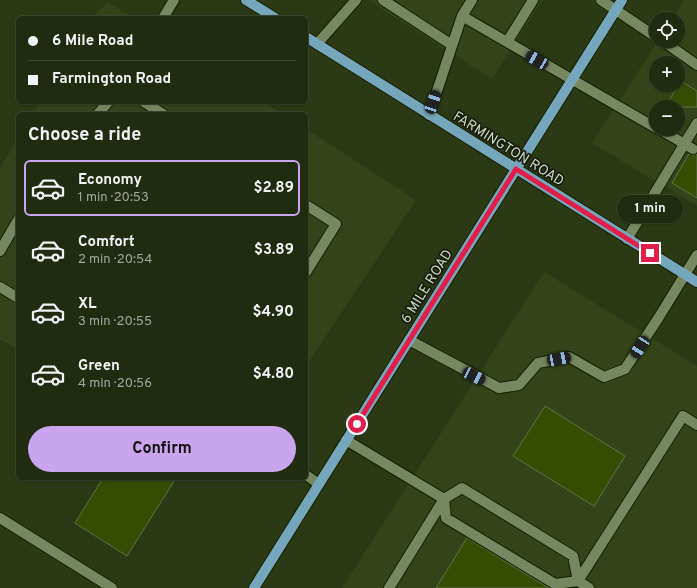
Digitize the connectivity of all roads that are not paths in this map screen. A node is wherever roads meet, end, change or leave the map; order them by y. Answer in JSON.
{"nodes":[{"id":1,"x":174,"y":0,"type":"edge"},
{"id":2,"x":246,"y":0,"type":"edge"},
{"id":3,"x":356,"y":0,"type":"edge"},
{"id":4,"x":383,"y":0,"type":"edge"},
{"id":5,"x":472,"y":0,"type":"edge"},
{"id":6,"x":533,"y":0,"type":"edge"},
{"id":7,"x":601,"y":0,"type":"edge"},
{"id":8,"x":622,"y":0,"type":"edge"},
{"id":9,"x":616,"y":10,"type":"junction"},
{"id":10,"x":164,"y":16,"type":"edge"},
{"id":11,"x":272,"y":16,"type":"edge"},
{"id":12,"x":462,"y":16,"type":"junction"},
{"id":13,"x":649,"y":32,"type":"edge"},
{"id":14,"x":308,"y":38,"type":"edge"},
{"id":15,"x":507,"y":42,"type":"junction"},
{"id":16,"x":317,"y":44,"type":"junction"},
{"id":17,"x":452,"y":45,"type":"junction"},
{"id":18,"x":673,"y":48,"type":"edge"},
{"id":19,"x":697,"y":65,"type":"edge"},
{"id":20,"x":572,"y":80,"type":"junction"},
{"id":21,"x":106,"y":104,"type":"edge"},
{"id":22,"x":147,"y":104,"type":"edge"},
{"id":23,"x":100,"y":112,"type":"edge"},
{"id":24,"x":160,"y":112,"type":"edge"},
{"id":25,"x":429,"y":115,"type":"junction"},
{"id":26,"x":649,"y":123,"type":"edge"},
{"id":27,"x":697,"y":123,"type":"edge"},
{"id":28,"x":670,"y":136,"type":"edge"},
{"id":29,"x":688,"y":147,"type":"junction"},
{"id":30,"x":516,"y":169,"type":"junction"},
{"id":31,"x":308,"y":206,"type":"edge"},
{"id":32,"x":16,"y":223,"type":"edge"},
{"id":33,"x":627,"y":239,"type":"junction"},
{"id":34,"x":0,"y":251,"type":"edge"},
{"id":35,"x":697,"y":255,"type":"edge"},
{"id":36,"x":308,"y":269,"type":"edge"},
{"id":37,"x":684,"y":274,"type":"junction"},
{"id":38,"x":697,"y":282,"type":"edge"},
{"id":39,"x":0,"y":287,"type":"edge"},
{"id":40,"x":16,"y":297,"type":"edge"},
{"id":41,"x":409,"y":340,"type":"junction"},
{"id":42,"x":697,"y":425,"type":"edge"},
{"id":43,"x":346,"y":440,"type":"junction"},
{"id":44,"x":308,"y":476,"type":"edge"},
{"id":45,"x":319,"y":484,"type":"junction"},
{"id":46,"x":444,"y":499,"type":"junction"},
{"id":47,"x":0,"y":518,"type":"edge"},
{"id":48,"x":578,"y":581,"type":"junction"},
{"id":49,"x":112,"y":588,"type":"edge"},
{"id":50,"x":254,"y":588,"type":"edge"},
{"id":51,"x":389,"y":588,"type":"edge"},
{"id":52,"x":589,"y":588,"type":"edge"}],
"edges":[{"from":1,"to":10,"type":"lane"},
{"from":2,"to":11,"type":"main road"},
{"from":3,"to":16,"type":"lane"},
{"from":4,"to":17,"type":"lane"},
{"from":5,"to":12,"type":"lane"},
{"from":6,"to":15,"type":"lane"},
{"from":7,"to":9,"type":"lane"},
{"from":8,"to":9,"type":"main road","name":"6 MILE ROAD"},
{"from":9,"to":13,"type":"lane"},
{"from":9,"to":20,"type":"main road","name":"6 MILE ROAD"},
{"from":12,"to":15,"type":"lane"},
{"from":12,"to":17,"type":"lane"},
{"from":14,"to":16,"type":"main road","name":"FARMINGTON ROAD"},
{"from":15,"to":20,"type":"lane"},
{"from":16,"to":25,"type":"main road","name":"FARMINGTON ROAD"},
{"from":17,"to":25,"type":"lane"},
{"from":18,"to":19,"type":"lane"},
{"from":20,"to":26,"type":"lane"},
{"from":20,"to":30,"type":"main road","name":"6 MILE ROAD"},
{"from":21,"to":23,"type":"lane"},
{"from":22,"to":24,"type":"lane"},
{"from":25,"to":30,"type":"main road","name":"FARMINGTON ROAD"},
{"from":27,"to":29,"type":"lane"},
{"from":28,"to":29,"type":"lane"},
{"from":29,"to":33,"type":"lane"},
{"from":30,"to":33,"type":"main road","name":"FARMINGTON ROAD"},
{"from":30,"to":41,"type":"main road","name":"6 MILE ROAD"},
{"from":31,"to":36,"type":"lane"},
{"from":32,"to":34,"type":"lane"},
{"from":33,"to":37,"type":"main road","name":"FARMINGTON ROAD"},
{"from":35,"to":37,"type":"lane"},
{"from":37,"to":38,"type":"main road","name":"FARMINGTON ROAD"},
{"from":37,"to":41,"type":"lane"},
{"from":39,"to":40,"type":"lane"},
{"from":41,"to":43,"type":"main road","name":"6 MILE ROAD"},
{"from":42,"to":48,"type":"lane"},
{"from":43,"to":45,"type":"main road","name":"6 MILE ROAD"},
{"from":43,"to":46,"type":"lane"},
{"from":44,"to":45,"type":"lane"},
{"from":45,"to":50,"type":"main road","name":"6 MILE ROAD"},
{"from":46,"to":48,"type":"lane"},
{"from":46,"to":48,"type":"lane"},
{"from":46,"to":51,"type":"lane"},
{"from":47,"to":49,"type":"lane"},
{"from":48,"to":52,"type":"lane"}]}
